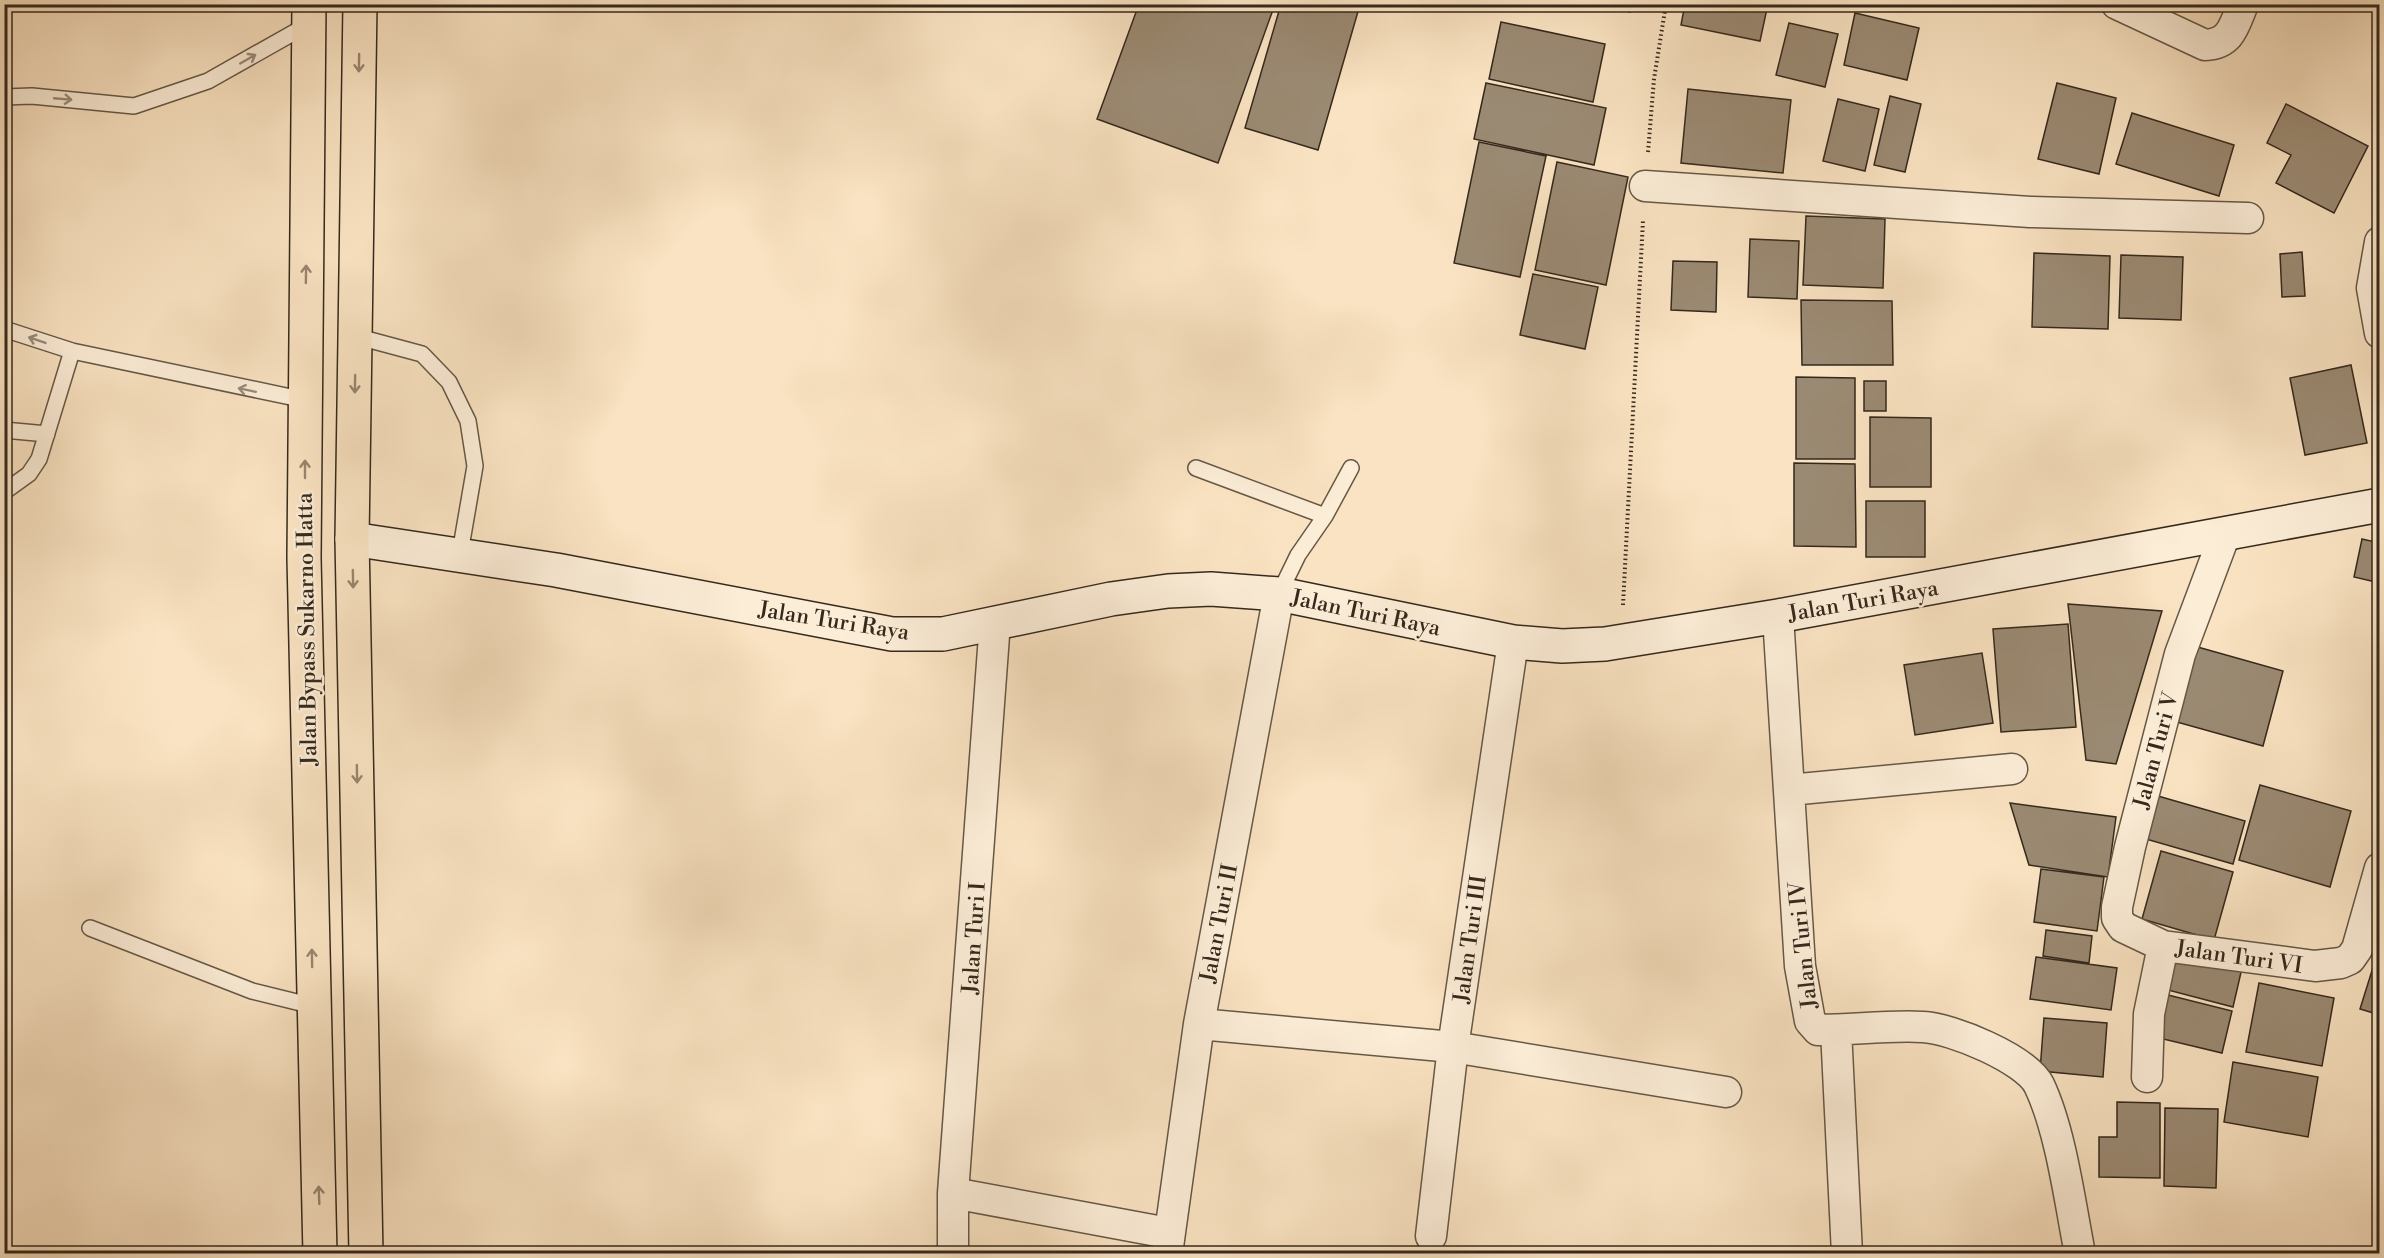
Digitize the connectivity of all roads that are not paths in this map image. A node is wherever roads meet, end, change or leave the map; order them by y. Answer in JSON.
{"nodes":[{"id":1,"x":360,"y":4,"type":"edge"},
{"id":2,"x":2117,"y":4,"type":"edge"},
{"id":3,"x":2242,"y":4,"type":"edge"},
{"id":4,"x":309,"y":14,"type":"edge"},
{"id":5,"x":4,"y":97,"type":"edge"},
{"id":6,"x":1645,"y":186,"type":"road end"},
{"id":7,"x":2248,"y":218,"type":"dead end"},
{"id":8,"x":2379,"y":242,"type":"edge"},
{"id":9,"x":4,"y":328,"type":"edge"},
{"id":10,"x":2379,"y":333,"type":"edge"},
{"id":11,"x":355,"y":336,"type":"junction"},
{"id":12,"x":72,"y":351,"type":"junction"},
{"id":13,"x":305,"y":400,"type":"junction"},
{"id":14,"x":4,"y":430,"type":"edge"},
{"id":15,"x":47,"y":434,"type":"junction"},
{"id":16,"x":1196,"y":468,"type":"dead end"},
{"id":17,"x":1351,"y":468,"type":"dead end"},
{"id":18,"x":4,"y":492,"type":"edge"},
{"id":19,"x":2379,"y":505,"type":"edge"},
{"id":20,"x":1325,"y":516,"type":"junction"},
{"id":21,"x":2226,"y":534,"type":"junction"},
{"id":22,"x":352,"y":539,"type":"junction"},
{"id":23,"x":460,"y":553,"type":"junction"},
{"id":24,"x":1279,"y":594,"type":"junction"},
{"id":25,"x":1778,"y":616,"type":"junction"},
{"id":26,"x":995,"y":622,"type":"junction"},
{"id":27,"x":1513,"y":642,"type":"junction"},
{"id":28,"x":2012,"y":769,"type":"dead end"},
{"id":29,"x":1789,"y":790,"type":"junction"},
{"id":30,"x":2379,"y":868,"type":"edge"},
{"id":31,"x":90,"y":928,"type":"dead end"},
{"id":32,"x":2163,"y":946,"type":"junction"},
{"id":33,"x":313,"y":1006,"type":"junction"},
{"id":34,"x":1199,"y":1024,"type":"junction"},
{"id":35,"x":1836,"y":1030,"type":"junction"},
{"id":36,"x":1453,"y":1047,"type":"junction"},
{"id":37,"x":2147,"y":1077,"type":"dead end"},
{"id":38,"x":1726,"y":1092,"type":"dead end"},
{"id":39,"x":953,"y":1193,"type":"junction"},
{"id":40,"x":1431,"y":1236,"type":"dead end"},
{"id":41,"x":1168,"y":1243,"type":"edge"},
{"id":42,"x":320,"y":1254,"type":"edge"},
{"id":43,"x":366,"y":1254,"type":"edge"},
{"id":44,"x":953,"y":1254,"type":"edge"},
{"id":45,"x":1847,"y":1254,"type":"edge"},
{"id":46,"x":2080,"y":1254,"type":"edge"}],
"edges":[{"from":1,"to":11,"type":"highway","one_way":true},
{"from":2,"to":3,"type":"street"},
{"from":5,"to":4,"type":"lane","one_way":true},
{"from":13,"to":4,"type":"highway","name":"Jalan Bypass Sukarno Hatta","one_way":true},
{"from":6,"to":7,"type":"street"},
{"from":8,"to":10,"type":"street"},
{"from":12,"to":9,"type":"lane","one_way":true},
{"from":11,"to":22,"type":"highway","one_way":true},
{"from":11,"to":23,"type":"lane"},
{"from":13,"to":12,"type":"lane","one_way":true},
{"from":12,"to":15,"type":"lane"},
{"from":33,"to":13,"type":"highway","name":"Jalan Bypass Sukarno Hatta","one_way":true},
{"from":14,"to":15,"type":"lane"},
{"from":15,"to":18,"type":"lane"},
{"from":16,"to":20,"type":"lane"},
{"from":17,"to":20,"type":"lane"},
{"from":19,"to":21,"type":"street","name":"Jalan Turi Raya"},
{"from":20,"to":24,"type":"lane"},
{"from":21,"to":25,"type":"street","name":"Jalan Turi Raya"},
{"from":21,"to":32,"type":"street","name":"Jalan Turi V"},
{"from":22,"to":23,"type":"street","name":"Jalan Turi Raya"},
{"from":22,"to":43,"type":"highway","one_way":true},
{"from":23,"to":26,"type":"street","name":"Jalan Turi Raya"},
{"from":24,"to":26,"type":"street","name":"Jalan Turi Raya"},
{"from":24,"to":27,"type":"street","name":"Jalan Turi Raya"},
{"from":24,"to":34,"type":"street","name":"Jalan Turi II"},
{"from":25,"to":27,"type":"street","name":"Jalan Turi Raya"},
{"from":25,"to":29,"type":"street","name":"Jalan Turi IV"},
{"from":26,"to":39,"type":"street","name":"Jalan Turi I"},
{"from":27,"to":36,"type":"street","name":"Jalan Turi III"},
{"from":28,"to":29,"type":"street"},
{"from":29,"to":35,"type":"street","name":"Jalan Turi IV"},
{"from":30,"to":32,"type":"street","name":"Jalan Turi VI"},
{"from":31,"to":33,"type":"lane"},
{"from":32,"to":37,"type":"street","name":"Jalan Turi VI"},
{"from":42,"to":33,"type":"highway","name":"Jalan Bypass Sukarno Hatta","one_way":true},
{"from":34,"to":36,"type":"street"},
{"from":34,"to":41,"type":"street","name":"Jalan Turi II"},
{"from":35,"to":45,"type":"street","name":"Jalan Turi IV"},
{"from":35,"to":46,"type":"street"},
{"from":36,"to":38,"type":"street"},
{"from":36,"to":40,"type":"street","name":"Jalan Turi III"},
{"from":39,"to":41,"type":"street"},
{"from":39,"to":44,"type":"street","name":"Jalan Turi I"}]}
